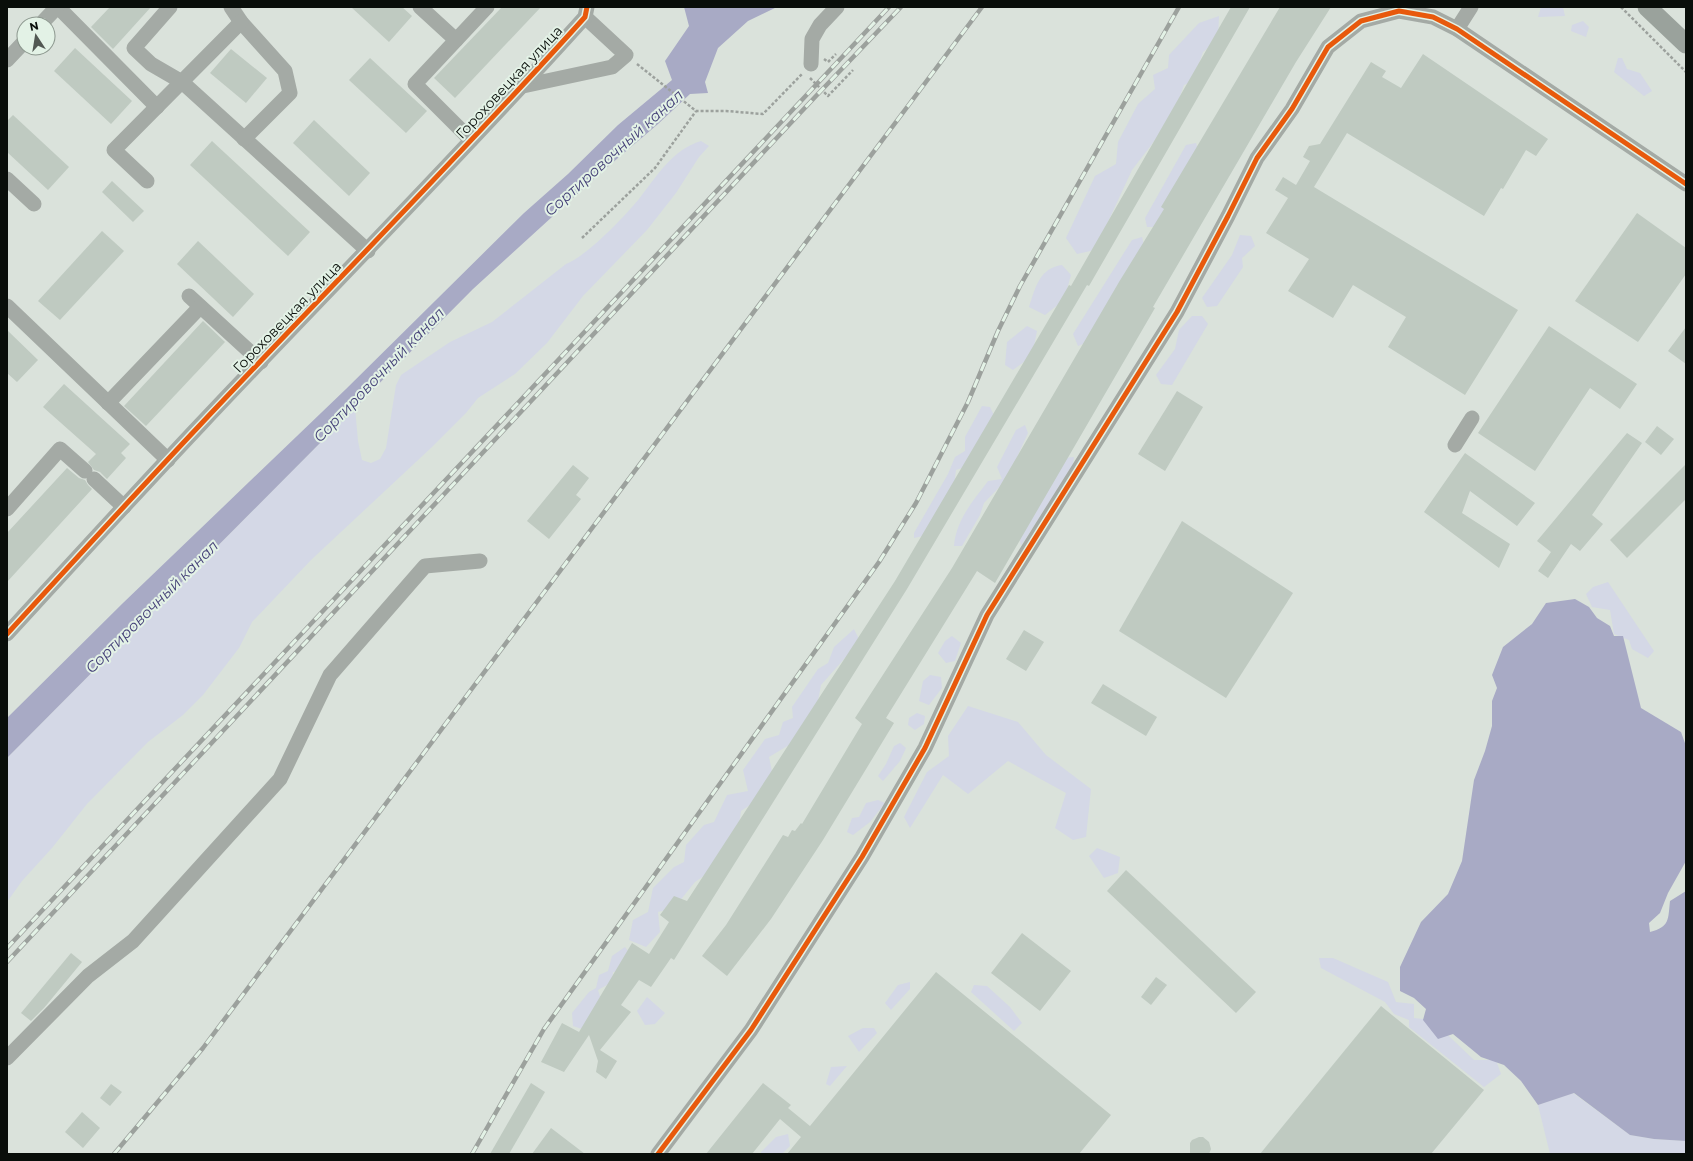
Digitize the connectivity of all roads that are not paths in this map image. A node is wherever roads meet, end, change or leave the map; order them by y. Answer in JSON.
{"nodes":[{"id":1,"x":58,"y":7,"type":"edge"},
{"id":2,"x":170,"y":7,"type":"edge"},
{"id":3,"x":231,"y":7,"type":"edge"},
{"id":4,"x":420,"y":7,"type":"edge"},
{"id":5,"x":487,"y":7,"type":"edge"},
{"id":6,"x":837,"y":7,"type":"edge"},
{"id":7,"x":1471,"y":7,"type":"edge"},
{"id":8,"x":1647,"y":7,"type":"edge"},
{"id":9,"x":586,"y":12,"type":"edge"},
{"id":10,"x":49,"y":16,"type":"edge"},
{"id":11,"x":241,"y":22,"type":"junction"},
{"id":12,"x":1457,"y":29,"type":"junction"},
{"id":13,"x":456,"y":40,"type":"junction"},
{"id":14,"x":1686,"y":44,"type":"edge"},
{"id":15,"x":16,"y":50,"type":"edge"},
{"id":16,"x":7,"y":60,"type":"edge"},
{"id":17,"x":811,"y":64,"type":"road end"},
{"id":18,"x":182,"y":82,"type":"junction"},
{"id":19,"x":523,"y":86,"type":"junction"},
{"id":20,"x":157,"y":107,"type":"junction"},
{"id":21,"x":244,"y":139,"type":"junction"},
{"id":22,"x":471,"y":140,"type":"junction"},
{"id":23,"x":7,"y":179,"type":"edge"},
{"id":24,"x":147,"y":181,"type":"dead end"},
{"id":25,"x":1686,"y":184,"type":"edge"},
{"id":26,"x":34,"y":204,"type":"dead end"},
{"id":27,"x":368,"y":251,"type":"junction"},
{"id":28,"x":189,"y":296,"type":"dead end"},
{"id":29,"x":7,"y":306,"type":"edge"},
{"id":30,"x":200,"y":307,"type":"junction"},
{"id":31,"x":261,"y":362,"type":"junction"},
{"id":32,"x":108,"y":403,"type":"junction"},
{"id":33,"x":1472,"y":418,"type":"dead end"},
{"id":34,"x":1455,"y":445,"type":"dead end"},
{"id":35,"x":168,"y":460,"type":"junction"},
{"id":36,"x":124,"y":507,"type":"junction"},
{"id":37,"x":7,"y":509,"type":"edge"},
{"id":38,"x":480,"y":561,"type":"dead end"},
{"id":39,"x":7,"y":634,"type":"edge"},
{"id":40,"x":7,"y":1058,"type":"edge"},
{"id":41,"x":658,"y":1154,"type":"edge"}],
"edges":[{"from":1,"to":10,"type":"street"},
{"from":1,"to":20,"type":"street"},
{"from":2,"to":18,"type":"street"},
{"from":3,"to":11,"type":"street"},
{"from":4,"to":13,"type":"street"},
{"from":5,"to":13,"type":"street"},
{"from":6,"to":17,"type":"street"},
{"from":7,"to":12,"type":"street"},
{"from":8,"to":14,"type":"main road"},
{"from":9,"to":19,"type":"street","name":"Гороховецкая улица"},
{"from":9,"to":19,"type":"street"},
{"from":11,"to":18,"type":"street"},
{"from":11,"to":21,"type":"street"},
{"from":12,"to":25,"type":"street"},
{"from":12,"to":41,"type":"street"},
{"from":13,"to":22,"type":"street"},
{"from":15,"to":16,"type":"street"},
{"from":18,"to":20,"type":"street"},
{"from":18,"to":21,"type":"street"},
{"from":19,"to":22,"type":"street","name":"Гороховецкая улица"},
{"from":20,"to":24,"type":"street"},
{"from":21,"to":27,"type":"street"},
{"from":22,"to":27,"type":"street","name":"Гороховецкая улица"},
{"from":23,"to":26,"type":"street"},
{"from":27,"to":31,"type":"street","name":"Гороховецкая улица"},
{"from":28,"to":30,"type":"street"},
{"from":29,"to":32,"type":"street"},
{"from":30,"to":31,"type":"street"},
{"from":30,"to":32,"type":"street"},
{"from":31,"to":35,"type":"street","name":"Гороховецкая улица"},
{"from":32,"to":35,"type":"street"},
{"from":33,"to":34,"type":"street"},
{"from":35,"to":36,"type":"street","name":"Гороховецкая улица"},
{"from":36,"to":37,"type":"street"},
{"from":36,"to":39,"type":"street","name":"Гороховецкая улица"},
{"from":38,"to":40,"type":"street"}]}
